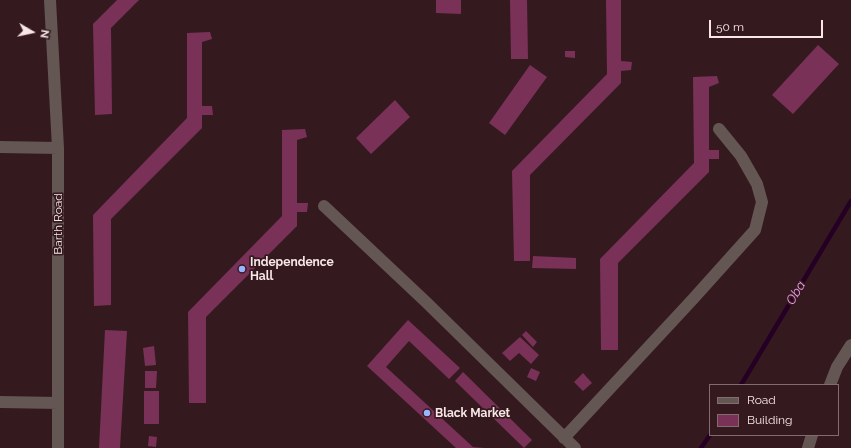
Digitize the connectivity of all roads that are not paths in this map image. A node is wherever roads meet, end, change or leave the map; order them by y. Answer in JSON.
{"nodes":[{"id":1,"x":50,"y":0,"type":"edge"},
{"id":2,"x":719,"y":129,"type":"dead end"},
{"id":3,"x":0,"y":147,"type":"edge"},
{"id":4,"x":58,"y":148,"type":"junction"},
{"id":5,"x":324,"y":206,"type":"dead end"},
{"id":6,"x":851,"y":345,"type":"edge"},
{"id":7,"x":830,"y":384,"type":"edge"},
{"id":8,"x":0,"y":402,"type":"edge"},
{"id":9,"x":58,"y":403,"type":"junction"},
{"id":10,"x":812,"y":436,"type":"edge"},
{"id":11,"x":564,"y":438,"type":"junction"},
{"id":12,"x":58,"y":448,"type":"edge"},
{"id":13,"x":575,"y":448,"type":"edge"},
{"id":14,"x":808,"y":448,"type":"edge"}],
"edges":[{"from":1,"to":4,"type":"street","name":"Barth Road"},
{"from":2,"to":11,"type":"street"},
{"from":3,"to":4,"type":"street"},
{"from":4,"to":9,"type":"street","name":"Barth Road"},
{"from":5,"to":11,"type":"street"},
{"from":6,"to":7,"type":"street"},
{"from":8,"to":9,"type":"street"},
{"from":9,"to":12,"type":"street","name":"Barth Road"},
{"from":10,"to":14,"type":"street"},
{"from":11,"to":13,"type":"street"}]}
